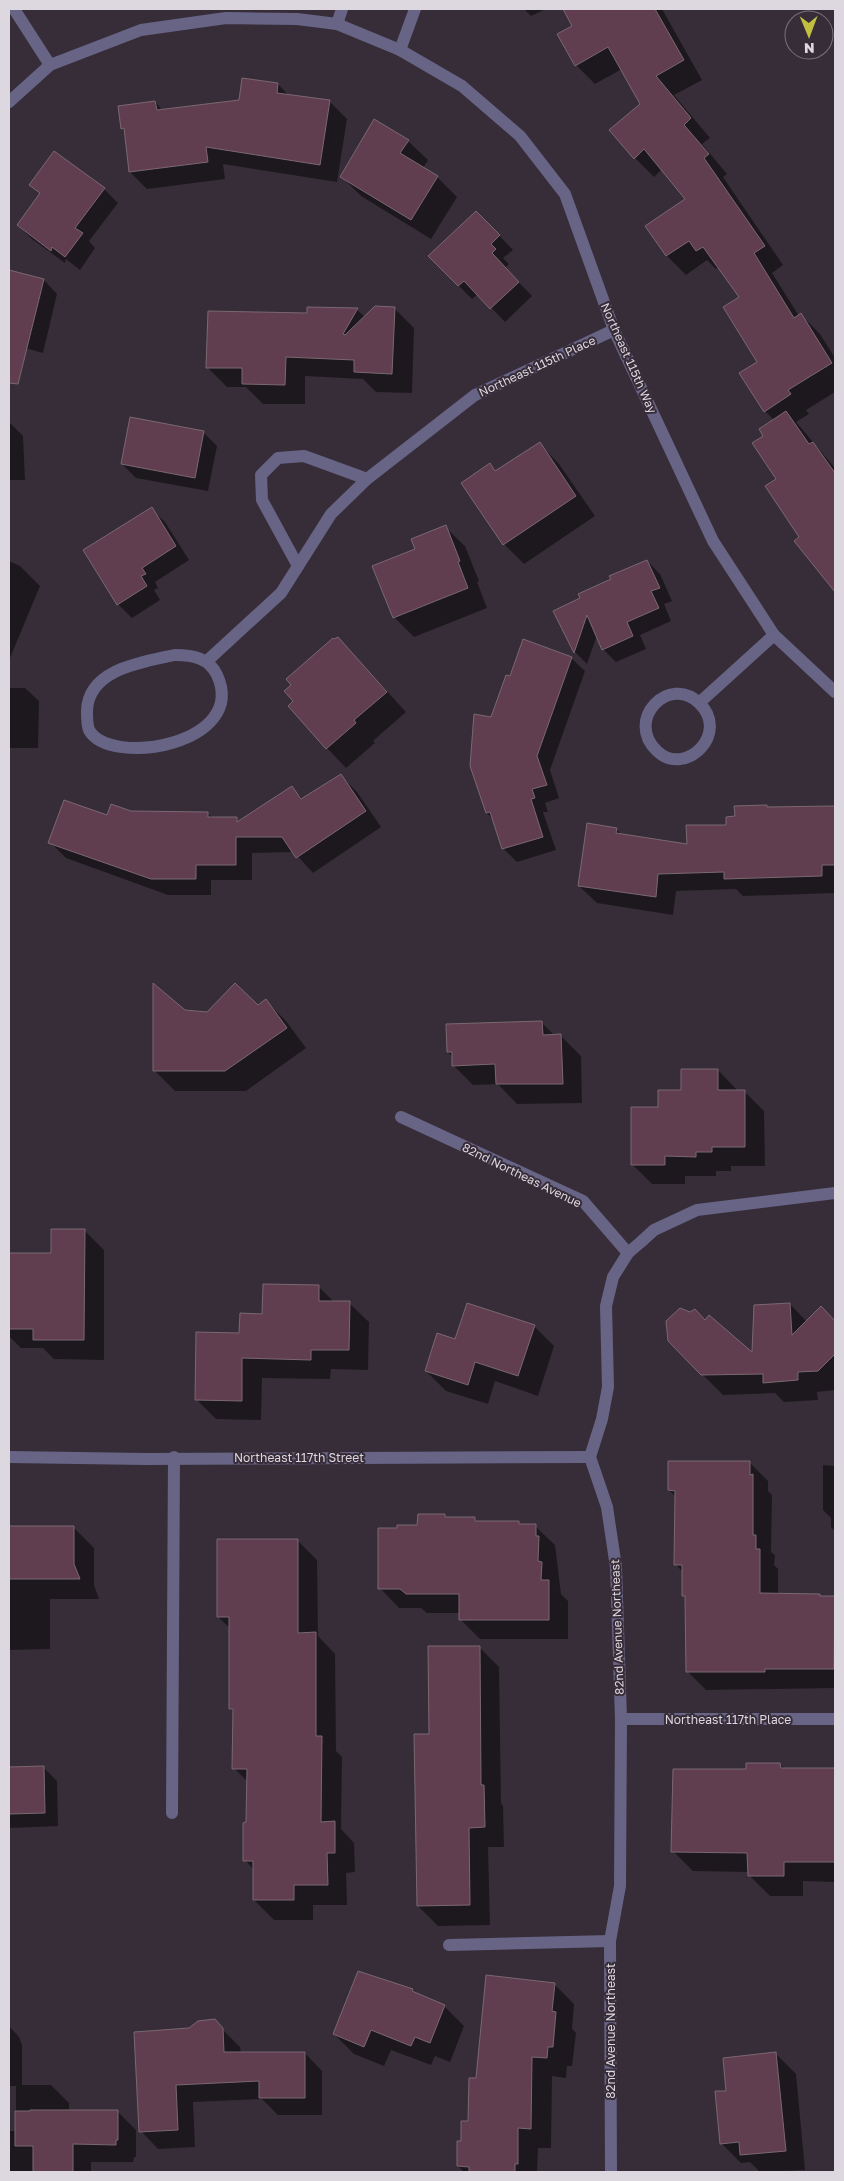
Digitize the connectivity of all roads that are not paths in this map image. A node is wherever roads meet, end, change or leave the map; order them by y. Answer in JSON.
{"nodes":[{"id":1,"x":14,"y":9,"type":"edge"},
{"id":2,"x":342,"y":9,"type":"edge"},
{"id":3,"x":415,"y":9,"type":"edge"},
{"id":4,"x":337,"y":24,"type":"junction"},
{"id":5,"x":400,"y":50,"type":"junction"},
{"id":6,"x":50,"y":65,"type":"junction"},
{"id":7,"x":9,"y":102,"type":"edge"},
{"id":8,"x":614,"y":330,"type":"junction"},
{"id":9,"x":367,"y":479,"type":"junction"},
{"id":10,"x":298,"y":566,"type":"junction"},
{"id":11,"x":774,"y":635,"type":"junction"},
{"id":12,"x":207,"y":661,"type":"junction"},
{"id":13,"x":835,"y":692,"type":"edge"},
{"id":14,"x":700,"y":703,"type":"junction"},
{"id":15,"x":401,"y":1117,"type":"dead end"},
{"id":16,"x":835,"y":1193,"type":"edge"},
{"id":17,"x":628,"y":1253,"type":"junction"},
{"id":18,"x":9,"y":1457,"type":"edge"},
{"id":19,"x":174,"y":1457,"type":"junction"},
{"id":20,"x":590,"y":1457,"type":"junction"},
{"id":21,"x":621,"y":1719,"type":"junction"},
{"id":22,"x":835,"y":1720,"type":"edge"},
{"id":23,"x":172,"y":1813,"type":"dead end"},
{"id":24,"x":610,"y":1941,"type":"junction"},
{"id":25,"x":449,"y":1945,"type":"dead end"},
{"id":26,"x":611,"y":2172,"type":"edge"}],
"edges":[{"from":1,"to":6,"type":"street"},
{"from":2,"to":4,"type":"street"},
{"from":3,"to":5,"type":"street"},
{"from":4,"to":5,"type":"street","name":"Northeast 115th Way"},
{"from":4,"to":6,"type":"street","name":"Northeast 115th Way"},
{"from":5,"to":8,"type":"street","name":"Northeast 115th Way"},
{"from":6,"to":7,"type":"street"},
{"from":8,"to":9,"type":"street","name":"Northeast 115th Place"},
{"from":8,"to":11,"type":"street","name":"Northeast 115th Way"},
{"from":9,"to":10,"type":"street","name":"Northeast 115th Place"},
{"from":9,"to":10,"type":"street"},
{"from":10,"to":12,"type":"street","name":"Northeast 115th Place"},
{"from":11,"to":13,"type":"street","name":"Northeast 115th Way"},
{"from":11,"to":14,"type":"street"},
{"from":12,"to":12,"type":"street"},
{"from":14,"to":14,"type":"street"},
{"from":15,"to":17,"type":"street","name":"82nd Northeas Avenue"},
{"from":16,"to":17,"type":"street"},
{"from":17,"to":20,"type":"street"},
{"from":18,"to":19,"type":"street","name":"Northeast 117th Street"},
{"from":19,"to":20,"type":"street","name":"Northeast 117th Street"},
{"from":19,"to":23,"type":"street"},
{"from":20,"to":21,"type":"street","name":"82nd Avenue Northeast"},
{"from":21,"to":22,"type":"street","name":"Northeast 117th Place"},
{"from":21,"to":24,"type":"street","name":"82nd Avenue Northeast"},
{"from":24,"to":25,"type":"street"},
{"from":24,"to":26,"type":"street","name":"82nd Avenue Northeast"}]}
